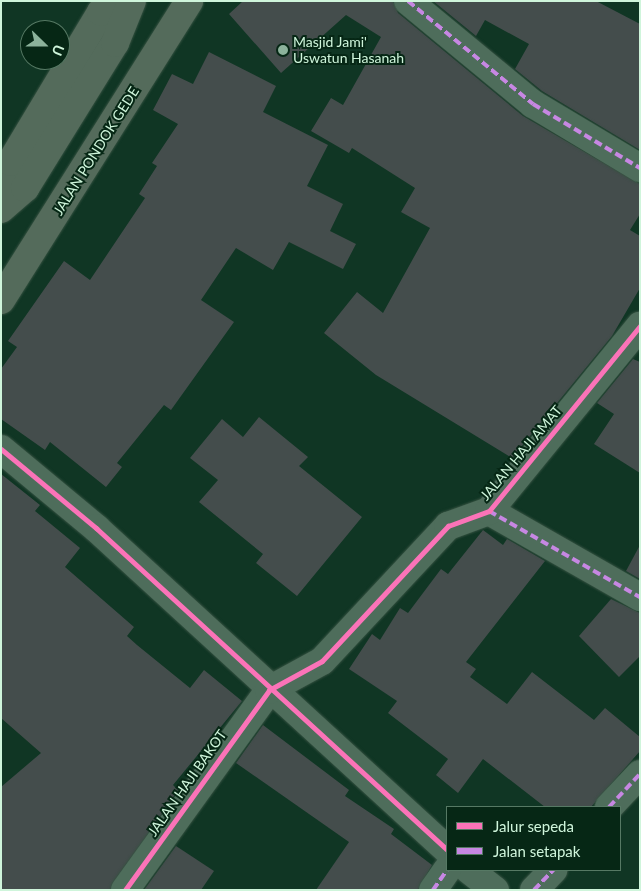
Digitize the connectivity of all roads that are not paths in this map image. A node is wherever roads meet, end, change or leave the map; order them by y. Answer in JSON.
{"nodes":[{"id":1,"x":113,"y":1,"type":"edge"},
{"id":2,"x":132,"y":1,"type":"edge"},
{"id":3,"x":189,"y":1,"type":"edge"},
{"id":4,"x":408,"y":1,"type":"edge"},
{"id":5,"x":640,"y":168,"type":"edge"},
{"id":6,"x":1,"y":197,"type":"edge"},
{"id":7,"x":1,"y":209,"type":"edge"},
{"id":8,"x":1,"y":300,"type":"edge"},
{"id":9,"x":640,"y":327,"type":"edge"},
{"id":10,"x":1,"y":449,"type":"edge"},
{"id":11,"x":489,"y":511,"type":"junction"},
{"id":12,"x":640,"y":597,"type":"edge"},
{"id":13,"x":269,"y":690,"type":"junction"},
{"id":14,"x":640,"y":774,"type":"edge"},
{"id":15,"x":611,"y":806,"type":"edge"},
{"id":16,"x":446,"y":849,"type":"edge"},
{"id":17,"x":447,"y":871,"type":"edge"},
{"id":18,"x":470,"y":871,"type":"edge"},
{"id":19,"x":552,"y":871,"type":"edge"},
{"id":20,"x":125,"y":890,"type":"edge"},
{"id":21,"x":433,"y":890,"type":"edge"},
{"id":22,"x":495,"y":890,"type":"edge"},
{"id":23,"x":534,"y":890,"type":"edge"}],
"edges":[{"from":1,"to":6,"type":"main road"},
{"from":2,"to":7,"type":"main road"},
{"from":3,"to":8,"type":"main road","name":"JALAN PONDOK GEDE"},
{"from":4,"to":5,"type":"street"},
{"from":9,"to":11,"type":"street","name":"JALAN HAJI AMAT"},
{"from":10,"to":13,"type":"street"},
{"from":11,"to":12,"type":"street"},
{"from":11,"to":13,"type":"street","name":"JALAN HAJI AMAT"},
{"from":13,"to":16,"type":"street"},
{"from":13,"to":20,"type":"street","name":"JALAN HAJI BAKOT"},
{"from":14,"to":15,"type":"street"},
{"from":17,"to":21,"type":"street"},
{"from":18,"to":22,"type":"street"},
{"from":19,"to":23,"type":"street"}]}
